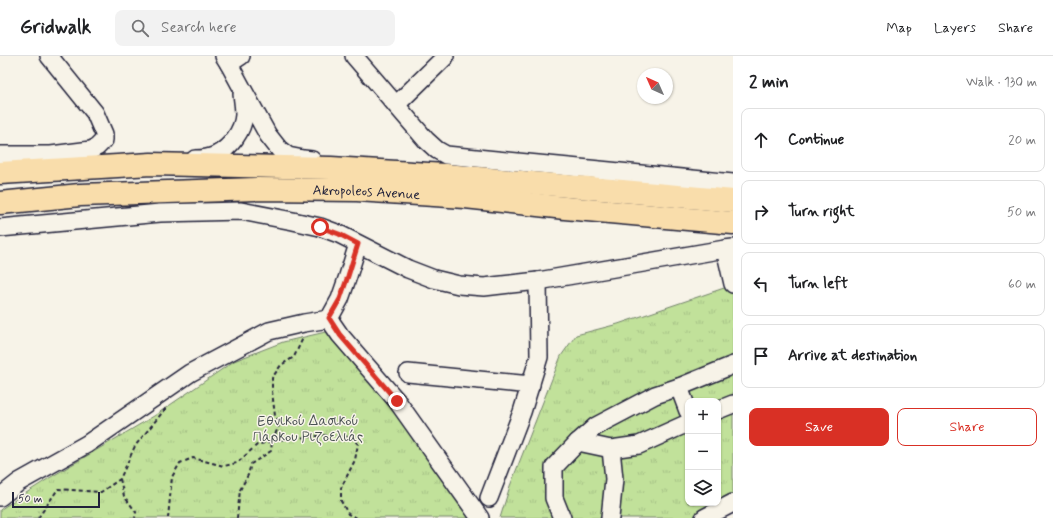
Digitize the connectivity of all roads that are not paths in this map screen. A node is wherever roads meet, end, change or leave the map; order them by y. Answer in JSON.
{"nodes":[{"id":1,"x":49,"y":56,"type":"edge"},
{"id":2,"x":354,"y":56,"type":"edge"},
{"id":3,"x":445,"y":57,"type":"dead end"},
{"id":4,"x":231,"y":59,"type":"edge"},
{"id":5,"x":242,"y":88,"type":"junction"},
{"id":6,"x":396,"y":105,"type":"junction"},
{"id":7,"x":0,"y":155,"type":"edge"},
{"id":8,"x":151,"y":164,"type":"junction"},
{"id":9,"x":394,"y":172,"type":"junction"},
{"id":10,"x":0,"y":173,"type":"edge"},
{"id":11,"x":733,"y":183,"type":"edge"},
{"id":12,"x":733,"y":201,"type":"edge"},
{"id":13,"x":0,"y":203,"type":"edge"},
{"id":14,"x":733,"y":223,"type":"edge"},
{"id":15,"x":0,"y":228,"type":"edge"},
{"id":16,"x":358,"y":244,"type":"junction"},
{"id":17,"x":729,"y":248,"type":"edge"},
{"id":18,"x":538,"y":281,"type":"junction"},
{"id":19,"x":733,"y":284,"type":"edge"},
{"id":20,"x":329,"y":318,"type":"junction"},
{"id":21,"x":733,"y":365,"type":"edge"},
{"id":22,"x":408,"y":373,"type":"dead end"},
{"id":23,"x":531,"y":385,"type":"junction"},
{"id":24,"x":679,"y":387,"type":"junction"},
{"id":25,"x":685,"y":403,"type":"edge"},
{"id":26,"x":733,"y":404,"type":"edge"},
{"id":27,"x":721,"y":409,"type":"edge"},
{"id":28,"x":685,"y":424,"type":"edge"},
{"id":29,"x":578,"y":442,"type":"junction"},
{"id":30,"x":611,"y":449,"type":"junction"},
{"id":31,"x":0,"y":497,"type":"edge"},
{"id":32,"x":489,"y":498,"type":"dead end"},
{"id":33,"x":733,"y":503,"type":"edge"},
{"id":34,"x":480,"y":518,"type":"edge"},
{"id":35,"x":562,"y":518,"type":"edge"},
{"id":36,"x":610,"y":518,"type":"edge"},
{"id":37,"x":704,"y":518,"type":"edge"}],
"edges":[{"from":1,"to":7,"type":"street"},
{"from":2,"to":6,"type":"street"},
{"from":3,"to":6,"type":"street"},
{"from":4,"to":5,"type":"street"},
{"from":5,"to":8,"type":"street"},
{"from":5,"to":9,"type":"street"},
{"from":6,"to":11,"type":"street"},
{"from":8,"to":9,"type":"highway","name":"Akropoleos Avenue"},
{"from":8,"to":10,"type":"highway","name":"Akropoleos Avenue"},
{"from":9,"to":12,"type":"highway","name":"Akropoleos Avenue"},
{"from":13,"to":14,"type":"highway","name":"Akropoleos Avenue"},
{"from":15,"to":16,"type":"street"},
{"from":16,"to":18,"type":"street"},
{"from":16,"to":20,"type":"street"},
{"from":17,"to":18,"type":"street"},
{"from":17,"to":19,"type":"street"},
{"from":18,"to":23,"type":"street"},
{"from":20,"to":31,"type":"street"},
{"from":20,"to":34,"type":"street"},
{"from":21,"to":24,"type":"street"},
{"from":22,"to":23,"type":"street"},
{"from":23,"to":32,"type":"street"},
{"from":24,"to":25,"type":"street"},
{"from":24,"to":29,"type":"street"},
{"from":26,"to":27,"type":"street"},
{"from":28,"to":30,"type":"street"},
{"from":29,"to":30,"type":"street"},
{"from":29,"to":35,"type":"street"},
{"from":30,"to":36,"type":"street"},
{"from":33,"to":37,"type":"street"}]}
